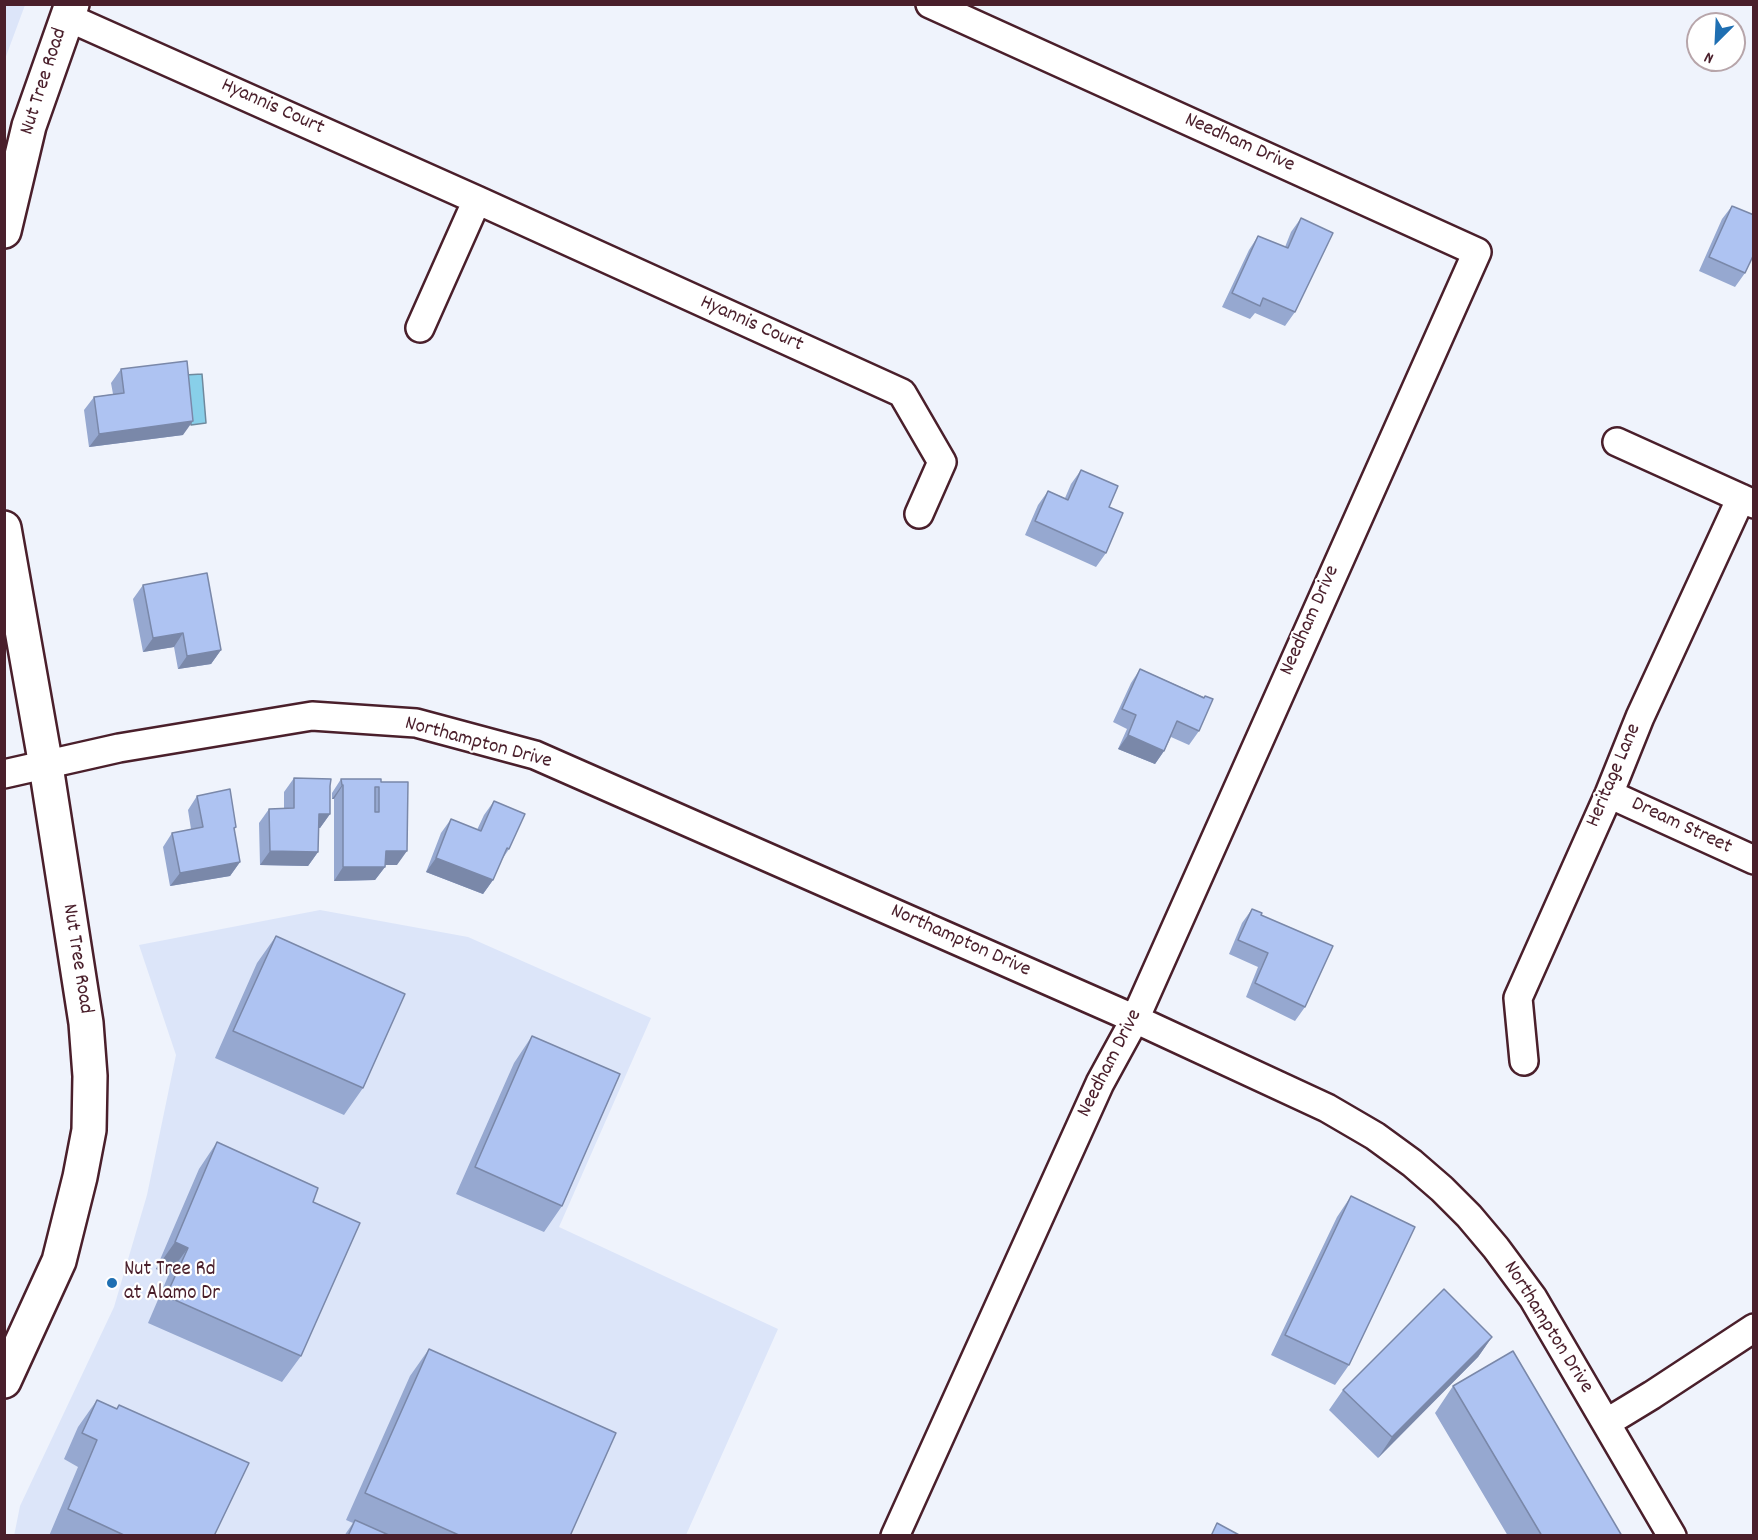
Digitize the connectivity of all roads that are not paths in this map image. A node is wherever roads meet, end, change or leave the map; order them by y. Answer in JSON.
{"nodes":[{"id":1,"x":930,"y":4,"type":"edge"},
{"id":2,"x":70,"y":11,"type":"edge"},
{"id":3,"x":477,"y":200,"type":"junction"},
{"id":4,"x":4,"y":231,"type":"edge"},
{"id":5,"x":420,"y":328,"type":"dead end"},
{"id":6,"x":1617,"y":442,"type":"dead end"},
{"id":7,"x":1747,"y":501,"type":"edge"},
{"id":8,"x":920,"y":513,"type":"dead end"},
{"id":9,"x":4,"y":528,"type":"edge"},
{"id":10,"x":46,"y":766,"type":"junction"},
{"id":11,"x":4,"y":774,"type":"edge"},
{"id":12,"x":1609,"y":794,"type":"junction"},
{"id":13,"x":1754,"y":860,"type":"edge"},
{"id":14,"x":1135,"y":1019,"type":"junction"},
{"id":15,"x":1524,"y":1061,"type":"dead end"},
{"id":16,"x":1754,"y":1328,"type":"edge"},
{"id":17,"x":4,"y":1381,"type":"edge"},
{"id":18,"x":1606,"y":1423,"type":"junction"},
{"id":19,"x":895,"y":1536,"type":"edge"},
{"id":20,"x":1672,"y":1536,"type":"edge"}],
"edges":[{"from":1,"to":14,"type":"street","name":"Needham Drive"},
{"from":2,"to":3,"type":"street","name":"Hyannis Court"},
{"from":2,"to":4,"type":"main road","name":"Nut Tree Road"},
{"from":3,"to":5,"type":"street"},
{"from":3,"to":8,"type":"street","name":"Hyannis Court"},
{"from":6,"to":7,"type":"street"},
{"from":7,"to":12,"type":"street","name":"Heritage Lane"},
{"from":9,"to":10,"type":"main road","name":"Nut Tree Road"},
{"from":10,"to":11,"type":"street","name":"Northampton Drive"},
{"from":10,"to":14,"type":"street","name":"Northampton Drive"},
{"from":10,"to":17,"type":"main road","name":"Nut Tree Road"},
{"from":12,"to":13,"type":"street","name":"Dream Street"},
{"from":12,"to":15,"type":"street","name":"Heritage Lane"},
{"from":14,"to":18,"type":"street","name":"Northampton Drive"},
{"from":14,"to":19,"type":"street","name":"Needham Drive"},
{"from":16,"to":18,"type":"street"},
{"from":18,"to":20,"type":"street","name":"Northampton Drive"}]}
